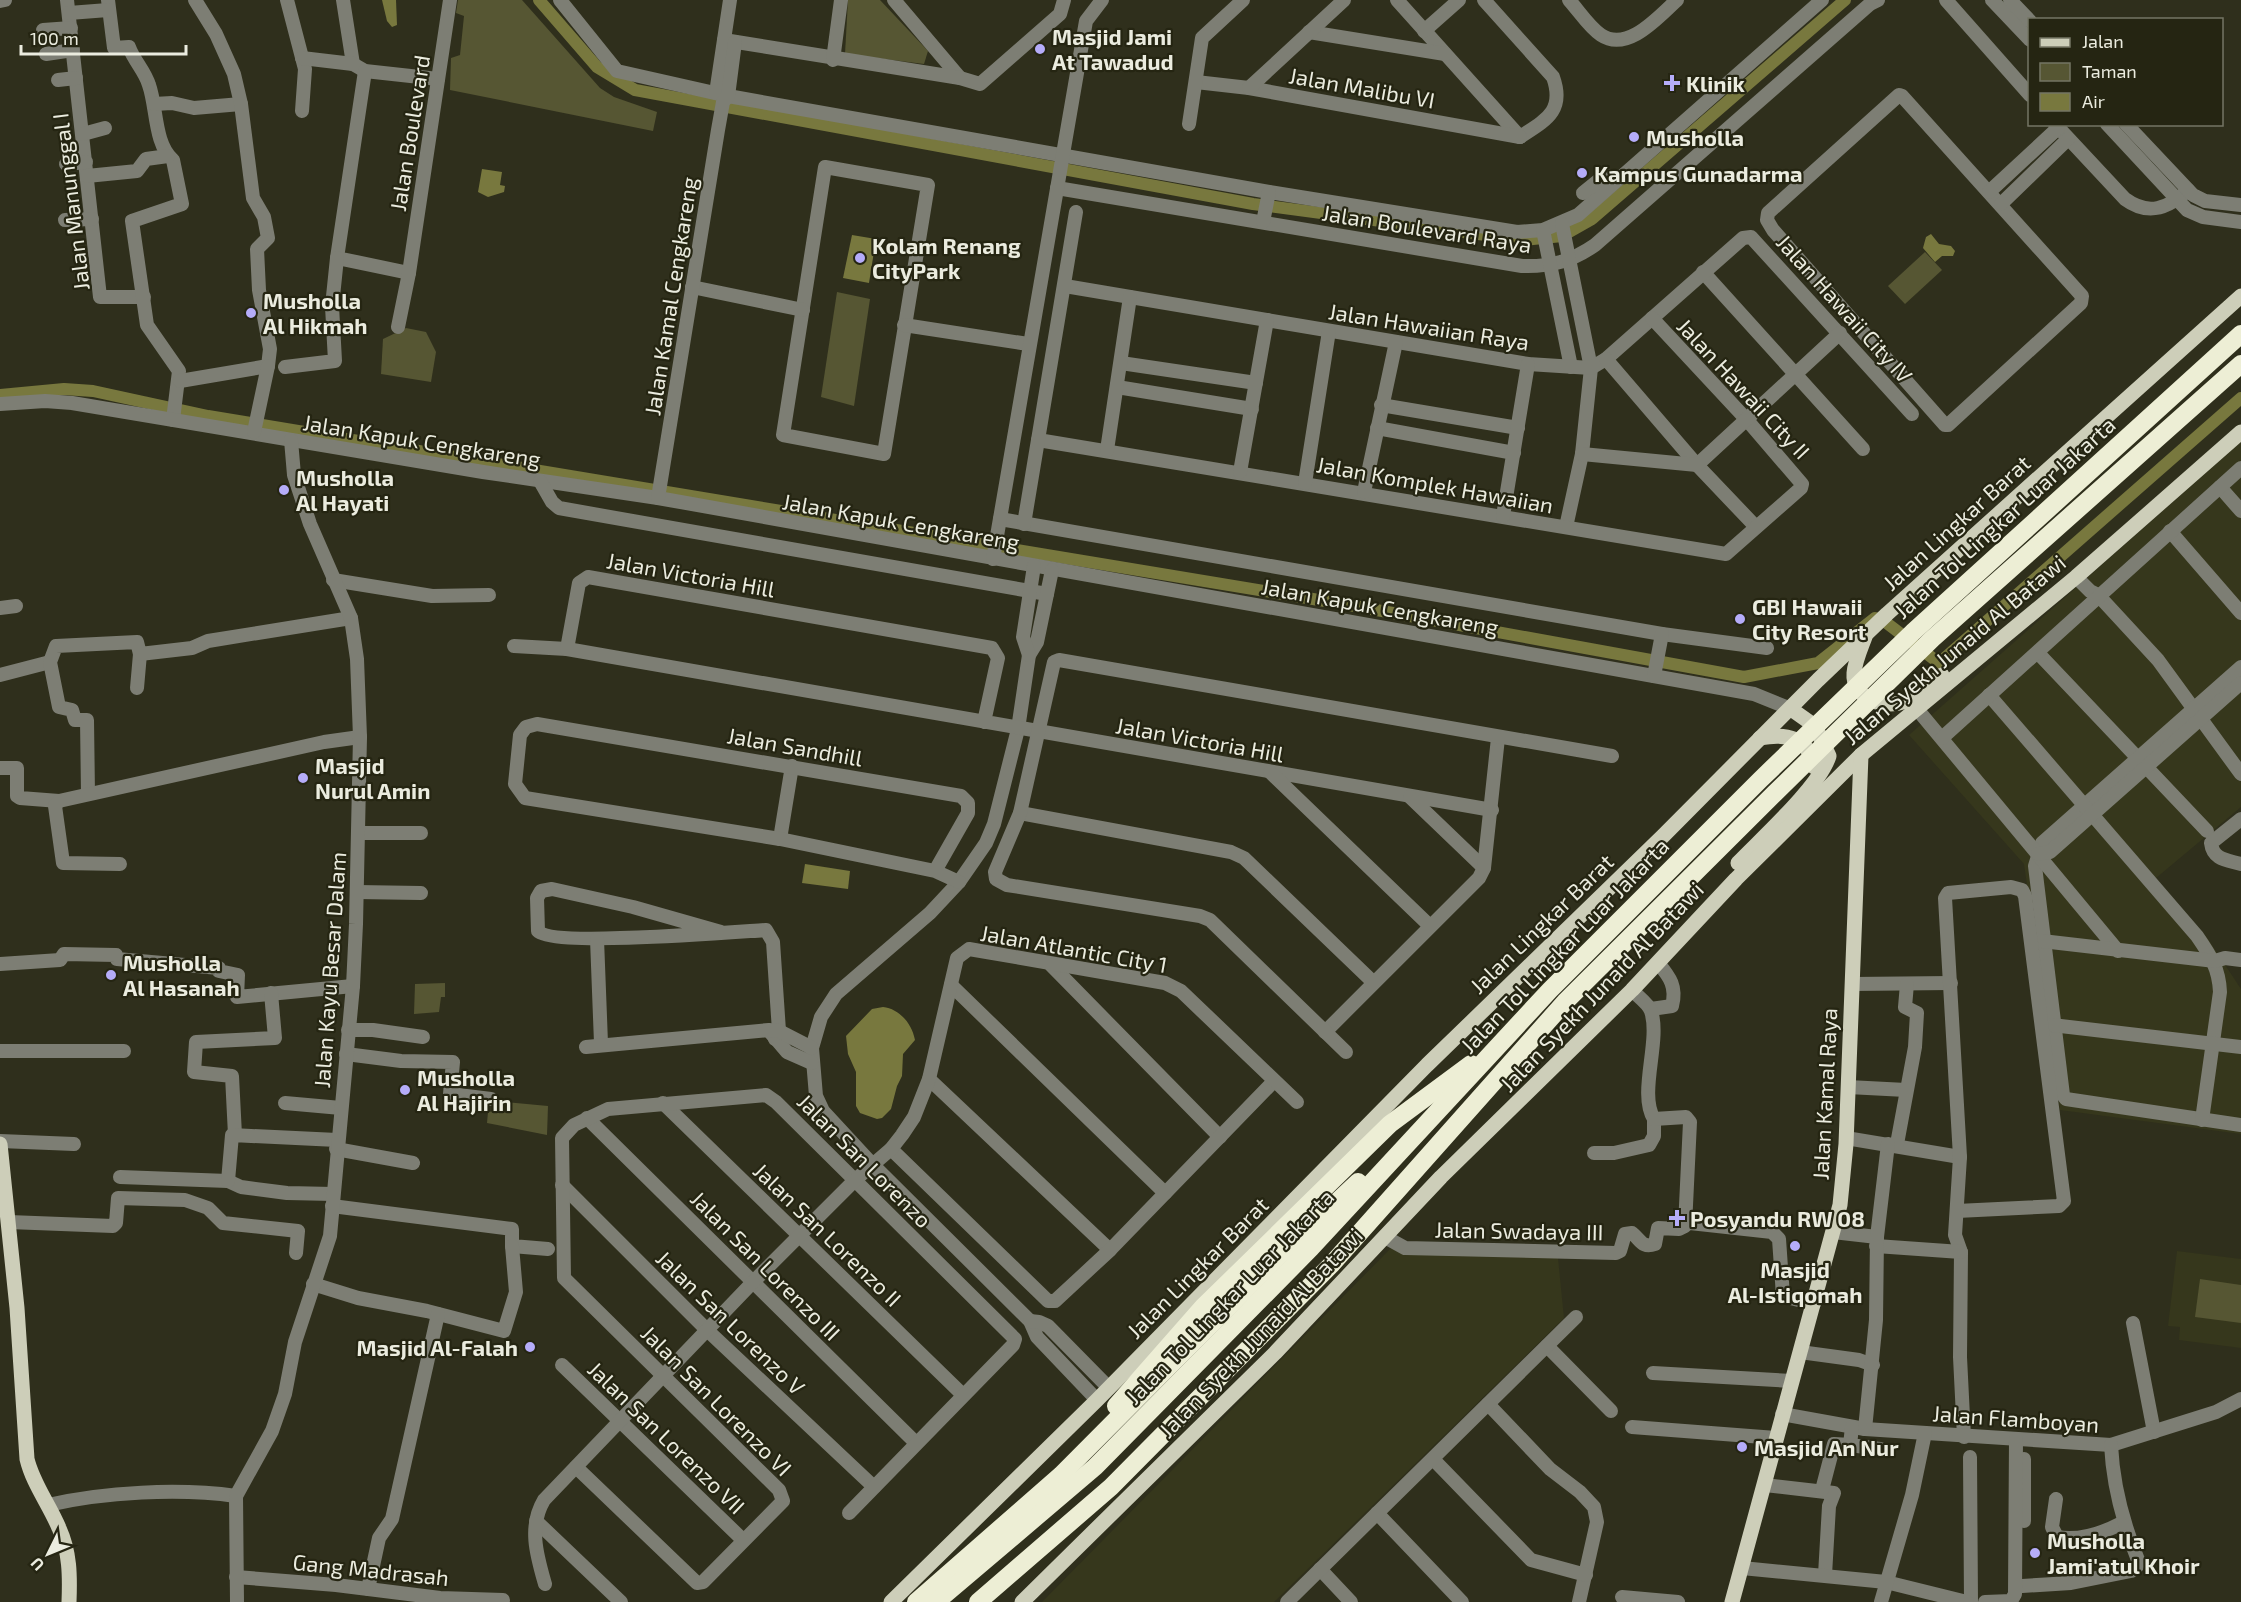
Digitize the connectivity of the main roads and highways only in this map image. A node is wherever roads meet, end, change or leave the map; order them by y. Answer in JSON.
{"nodes":[{"id":1,"x":2241,"y":296,"type":"edge"},
{"id":2,"x":2241,"y":334,"type":"edge"},
{"id":3,"x":2241,"y":364,"type":"edge"},
{"id":4,"x":2241,"y":432,"type":"edge"},
{"id":5,"x":2052,"y":597,"type":"junction"},
{"id":6,"x":1868,"y":632,"type":"junction"},
{"id":7,"x":1791,"y":709,"type":"junction"},
{"id":8,"x":1760,"y":738,"type":"junction"},
{"id":9,"x":1861,"y":755,"type":"junction"},
{"id":10,"x":1807,"y":789,"type":"junction"},
{"id":11,"x":1708,"y":908,"type":"junction"},
{"id":12,"x":1492,"y":1052,"type":"junction"},
{"id":13,"x":1416,"y":1137,"type":"junction"},
{"id":14,"x":0,"y":1142,"type":"edge"},
{"id":15,"x":1061,"y":1476,"type":"junction"},
{"id":16,"x":69,"y":1602,"type":"edge"},
{"id":17,"x":891,"y":1602,"type":"edge"},
{"id":18,"x":916,"y":1602,"type":"edge"},
{"id":19,"x":936,"y":1602,"type":"edge"},
{"id":20,"x":978,"y":1602,"type":"edge"},
{"id":21,"x":1022,"y":1602,"type":"edge"},
{"id":22,"x":1732,"y":1602,"type":"edge"}],
"edges":[{"from":1,"to":6,"type":"main road","name":"Jalan Lingkar Barat"},
{"from":2,"to":12,"type":"highway","name":"Jalan Tol Lingkar Luar Jakarta"},
{"from":3,"to":20,"type":"highway","name":"Jalan Tol Lingkar Luar Jakarta"},
{"from":4,"to":5,"type":"main road","name":"Jalan Syekh Junaid Al Batawi"},
{"from":5,"to":6,"type":"main road"},
{"from":5,"to":9,"type":"main road","name":"Jalan Syekh Junaid Al Batawi"},
{"from":6,"to":7,"type":"main road","name":"Jalan Lingkar Barat"},
{"from":7,"to":8,"type":"main road","name":"Jalan Lingkar Barat"},
{"from":7,"to":10,"type":"main road"},
{"from":8,"to":10,"type":"main road"},
{"from":8,"to":17,"type":"main road","name":"Jalan Lingkar Barat"},
{"from":9,"to":11,"type":"main road","name":"Jalan Syekh Junaid Al Batawi"},
{"from":9,"to":22,"type":"main road","name":"Jalan Kamal Raya"},
{"from":10,"to":11,"type":"main road"},
{"from":11,"to":21,"type":"main road","name":"Jalan Syekh Junaid Al Batawi"},
{"from":12,"to":13,"type":"highway","name":"Jalan Tol Lingkar Luar Jakarta"},
{"from":12,"to":15,"type":"highway"},
{"from":13,"to":15,"type":"highway"},
{"from":13,"to":19,"type":"highway","name":"Jalan Tol Lingkar Luar Jakarta"},
{"from":14,"to":16,"type":"main road"},
{"from":15,"to":18,"type":"highway"}]}
